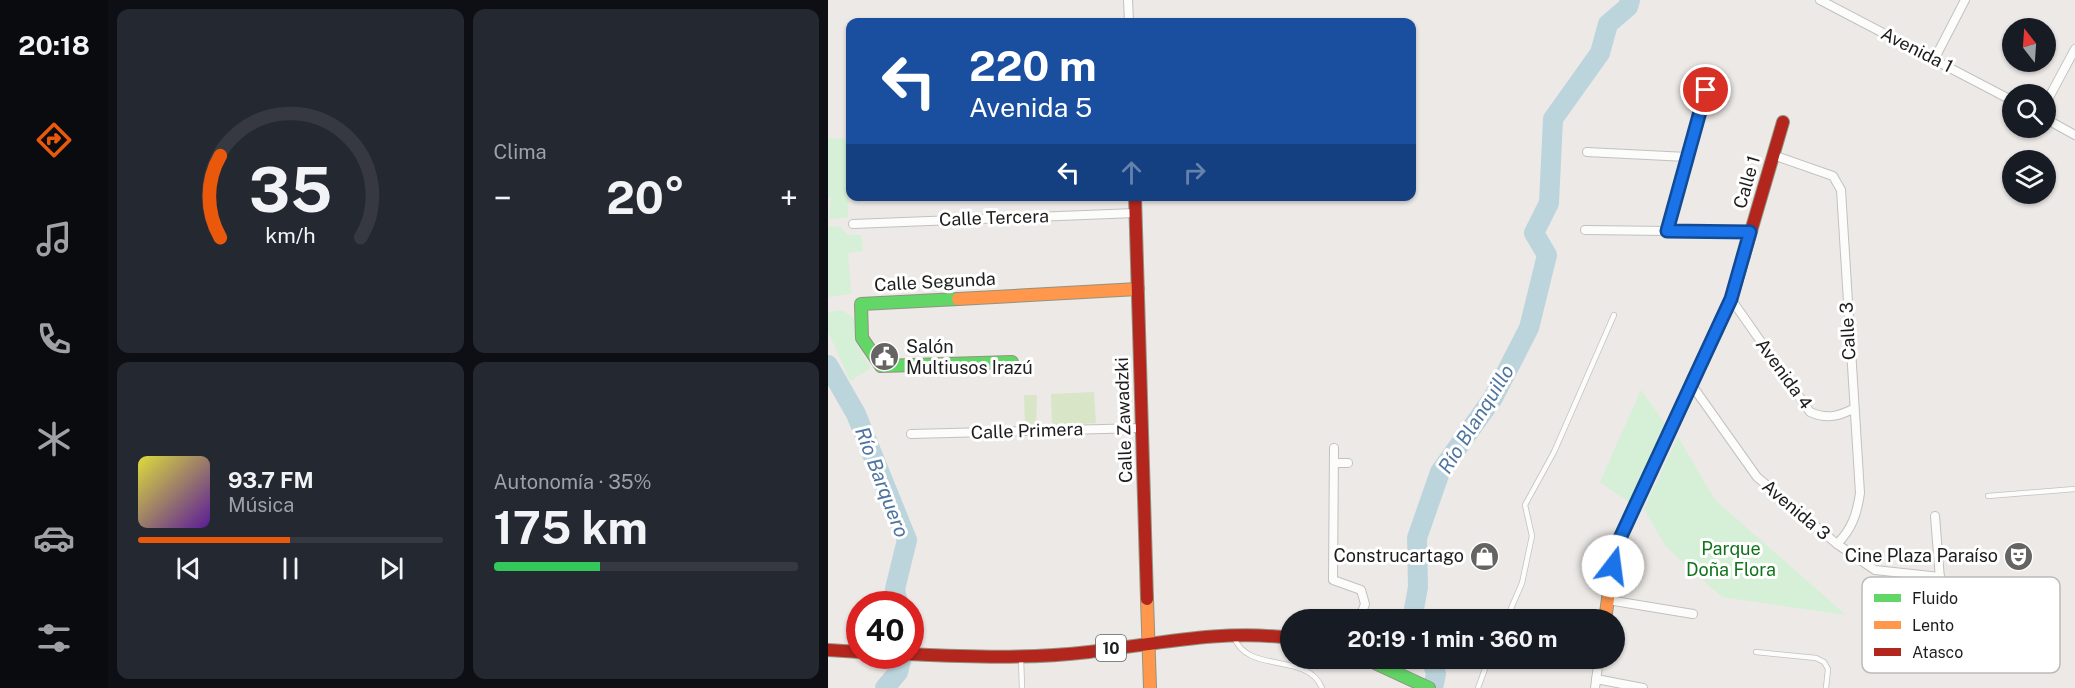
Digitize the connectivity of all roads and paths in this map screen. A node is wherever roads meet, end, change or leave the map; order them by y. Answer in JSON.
{"nodes":[{"id":1,"x":1128,"y":0,"type":"edge"},
{"id":2,"x":1820,"y":0,"type":"edge"},
{"id":3,"x":1965,"y":0,"type":"edge"},
{"id":4,"x":1129,"y":18,"type":"edge"},
{"id":5,"x":2075,"y":50,"type":"edge"},
{"id":6,"x":1935,"y":58,"type":"junction"},
{"id":7,"x":2056,"y":85,"type":"edge"},
{"id":8,"x":1706,"y":90,"type":"dead end"},
{"id":9,"x":2002,"y":94,"type":"edge"},
{"id":10,"x":1783,"y":122,"type":"dead end"},
{"id":11,"x":2056,"y":124,"type":"edge"},
{"id":12,"x":2075,"y":135,"type":"edge"},
{"id":13,"x":1587,"y":152,"type":"dead end"},
{"id":14,"x":1773,"y":155,"type":"junction"},
{"id":15,"x":1687,"y":157,"type":"junction"},
{"id":16,"x":1135,"y":201,"type":"edge"},
{"id":17,"x":1135,"y":213,"type":"junction"},
{"id":18,"x":853,"y":224,"type":"dead end"},
{"id":19,"x":1585,"y":230,"type":"dead end"},
{"id":20,"x":1667,"y":231,"type":"junction"},
{"id":21,"x":1750,"y":232,"type":"junction"},
{"id":22,"x":1138,"y":289,"type":"junction"},
{"id":23,"x":1731,"y":299,"type":"junction"},
{"id":24,"x":1614,"y":315,"type":"dead end"},
{"id":25,"x":1012,"y":362,"type":"dead end"},
{"id":26,"x":1691,"y":384,"type":"junction"},
{"id":27,"x":1853,"y":409,"type":"junction"},
{"id":28,"x":1142,"y":428,"type":"junction"},
{"id":29,"x":911,"y":434,"type":"dead end"},
{"id":30,"x":1334,"y":448,"type":"dead end"},
{"id":31,"x":1334,"y":463,"type":"junction"},
{"id":32,"x":1348,"y":463,"type":"dead end"},
{"id":33,"x":2075,"y":489,"type":"edge"},
{"id":34,"x":1988,"y":496,"type":"dead end"},
{"id":35,"x":1935,"y":516,"type":"dead end"},
{"id":36,"x":1837,"y":544,"type":"junction"},
{"id":37,"x":1940,"y":577,"type":"joint"},
{"id":38,"x":1608,"y":600,"type":"junction"},
{"id":39,"x":1363,"y":609,"type":"edge"},
{"id":40,"x":1511,"y":609,"type":"edge"},
{"id":41,"x":1607,"y":609,"type":"edge"},
{"id":42,"x":1693,"y":614,"type":"dead end"},
{"id":43,"x":1234,"y":635,"type":"junction"},
{"id":44,"x":1280,"y":636,"type":"edge"},
{"id":45,"x":1149,"y":642,"type":"junction"},
{"id":46,"x":828,"y":650,"type":"edge"},
{"id":47,"x":846,"y":651,"type":"edge"},
{"id":48,"x":1756,"y":652,"type":"dead end"},
{"id":49,"x":924,"y":655,"type":"edge"},
{"id":50,"x":1021,"y":658,"type":"junction"},
{"id":51,"x":1388,"y":669,"type":"edge"},
{"id":52,"x":1485,"y":669,"type":"edge"},
{"id":53,"x":1598,"y":669,"type":"edge"},
{"id":54,"x":1596,"y":684,"type":"edge"},
{"id":55,"x":1425,"y":686,"type":"edge"},
{"id":56,"x":1022,"y":688,"type":"edge"},
{"id":57,"x":1150,"y":688,"type":"edge"},
{"id":58,"x":1323,"y":688,"type":"edge"},
{"id":59,"x":1478,"y":688,"type":"edge"},
{"id":60,"x":1643,"y":688,"type":"edge"},
{"id":61,"x":1826,"y":688,"type":"edge"}],
"edges":[{"from":1,"to":4,"type":"street"},
{"from":2,"to":6,"type":"street","name":"Avenida 1"},
{"from":3,"to":6,"type":"street"},
{"from":5,"to":7,"type":"street"},
{"from":6,"to":9,"type":"street","name":"Avenida 1"},
{"from":8,"to":15,"type":"street"},
{"from":10,"to":14,"type":"street","name":"Calle 1"},
{"from":11,"to":12,"type":"street"},
{"from":13,"to":15,"type":"street"},
{"from":14,"to":21,"type":"street","name":"Calle 1"},
{"from":14,"to":27,"type":"street","name":"Calle 3"},
{"from":15,"to":20,"type":"street"},
{"from":16,"to":17,"type":"street","name":"Calle Zawadzki"},
{"from":17,"to":18,"type":"street","name":"Calle Tercera"},
{"from":17,"to":22,"type":"street","name":"Calle Zawadzki"},
{"from":19,"to":20,"type":"street"},
{"from":20,"to":21,"type":"street"},
{"from":21,"to":23,"type":"street","name":"Calle 1"},
{"from":22,"to":25,"type":"street","name":"Calle Segunda"},
{"from":22,"to":28,"type":"street","name":"Calle Zawadzki"},
{"from":23,"to":26,"type":"street","name":"Calle 1"},
{"from":23,"to":27,"type":"street","name":"Avenida 4"},
{"from":24,"to":40,"type":"lane"},
{"from":26,"to":36,"type":"street","name":"Avenida 3"},
{"from":26,"to":38,"type":"street","name":"Calle 1"},
{"from":27,"to":36,"type":"street","name":"Calle 3"},
{"from":28,"to":29,"type":"street","name":"Calle Primera"},
{"from":28,"to":45,"type":"street","name":"Calle Zawadzki"},
{"from":30,"to":31,"type":"street"},
{"from":31,"to":32,"type":"street"},
{"from":31,"to":39,"type":"street"},
{"from":33,"to":34,"type":"lane"},
{"from":35,"to":37,"type":"street"},
{"from":36,"to":37,"type":"street","name":"Avenida 3"},
{"from":38,"to":41,"type":"street","name":"Calle 1"},
{"from":38,"to":42,"type":"street"},
{"from":43,"to":44,"type":"street","number":"10"},
{"from":43,"to":45,"type":"street","number":"10"},
{"from":43,"to":58,"type":"lane"},
{"from":45,"to":50,"type":"street","number":"10"},
{"from":45,"to":57,"type":"street","name":"Calle Zawadzki"},
{"from":46,"to":47,"type":"street"},
{"from":48,"to":61,"type":"lane"},
{"from":49,"to":50,"type":"street","number":"10"},
{"from":50,"to":56,"type":"lane"},
{"from":51,"to":55,"type":"street"},
{"from":52,"to":59,"type":"lane"},
{"from":53,"to":54,"type":"street"},
{"from":54,"to":60,"type":"street"}]}
